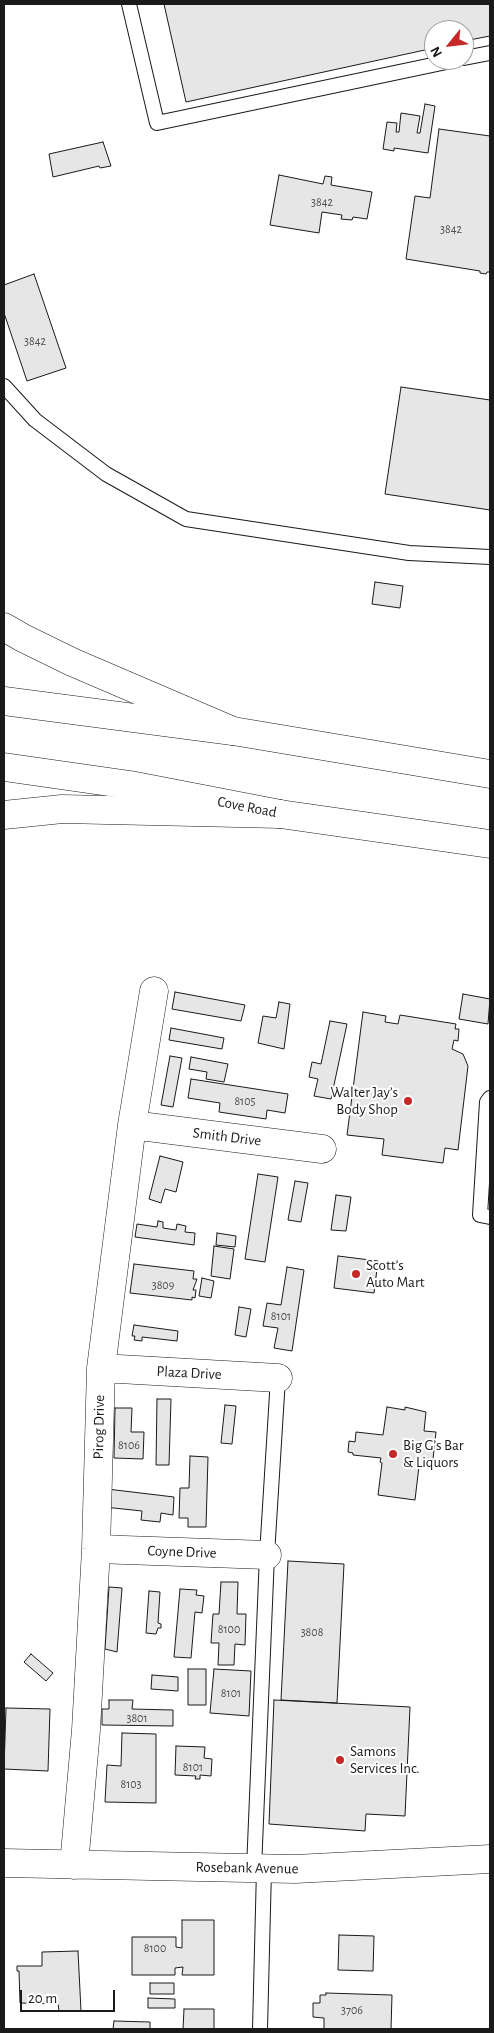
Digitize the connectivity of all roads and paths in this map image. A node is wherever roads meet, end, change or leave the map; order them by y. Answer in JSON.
{"nodes":[{"id":1,"x":129,"y":4,"type":"edge"},
{"id":2,"x":490,"y":53,"type":"edge"},
{"id":3,"x":474,"y":56,"type":"edge"},
{"id":4,"x":424,"y":67,"type":"edge"},
{"id":5,"x":4,"y":386,"type":"edge"},
{"id":6,"x":490,"y":557,"type":"edge"},
{"id":7,"x":4,"y":627,"type":"edge"},
{"id":8,"x":4,"y":701,"type":"edge"},
{"id":9,"x":233,"y":731,"type":"junction"},
{"id":10,"x":4,"y":768,"type":"edge"},
{"id":11,"x":490,"y":774,"type":"edge"},
{"id":12,"x":280,"y":814,"type":"junction"},
{"id":13,"x":4,"y":815,"type":"edge"},
{"id":14,"x":490,"y":844,"type":"edge"},
{"id":15,"x":154,"y":992,"type":"dead end"},
{"id":16,"x":490,"y":1098,"type":"edge"},
{"id":17,"x":132,"y":1125,"type":"junction"},
{"id":18,"x":322,"y":1149,"type":"dead end"},
{"id":19,"x":487,"y":1162,"type":"edge"},
{"id":20,"x":490,"y":1217,"type":"edge"},
{"id":21,"x":100,"y":1368,"type":"junction"},
{"id":22,"x":278,"y":1378,"type":"joint"},
{"id":23,"x":96,"y":1548,"type":"junction"},
{"id":24,"x":267,"y":1556,"type":"junction"},
{"id":25,"x":490,"y":1859,"type":"edge"},
{"id":26,"x":4,"y":1863,"type":"edge"},
{"id":27,"x":74,"y":1865,"type":"junction"},
{"id":28,"x":259,"y":1869,"type":"junction"},
{"id":29,"x":260,"y":2029,"type":"edge"}],
"edges":[{"from":1,"to":4,"type":"lane"},
{"from":2,"to":3,"type":"lane"},
{"from":5,"to":6,"type":"lane"},
{"from":7,"to":9,"type":"main road"},
{"from":8,"to":9,"type":"main road"},
{"from":9,"to":11,"type":"main road"},
{"from":10,"to":12,"type":"main road","name":"Cove Road"},
{"from":12,"to":13,"type":"main road"},
{"from":12,"to":14,"type":"main road","name":"Cove Road"},
{"from":15,"to":17,"type":"main road","name":"Pirog Drive"},
{"from":16,"to":19,"type":"lane"},
{"from":17,"to":18,"type":"main road","name":"Smith Drive"},
{"from":17,"to":21,"type":"main road","name":"Pirog Drive"},
{"from":19,"to":20,"type":"lane"},
{"from":21,"to":22,"type":"main road","name":"Plaza Drive"},
{"from":21,"to":23,"type":"main road","name":"Pirog Drive"},
{"from":22,"to":24,"type":"lane"},
{"from":23,"to":24,"type":"main road","name":"Coyne Drive"},
{"from":23,"to":27,"type":"main road","name":"Pirog Drive"},
{"from":24,"to":28,"type":"lane"},
{"from":25,"to":28,"type":"main road","name":"Rosebank Avenue"},
{"from":26,"to":27,"type":"main road","name":"Rosebank Avenue"},
{"from":27,"to":28,"type":"main road","name":"Rosebank Avenue"},
{"from":28,"to":29,"type":"lane"}]}
